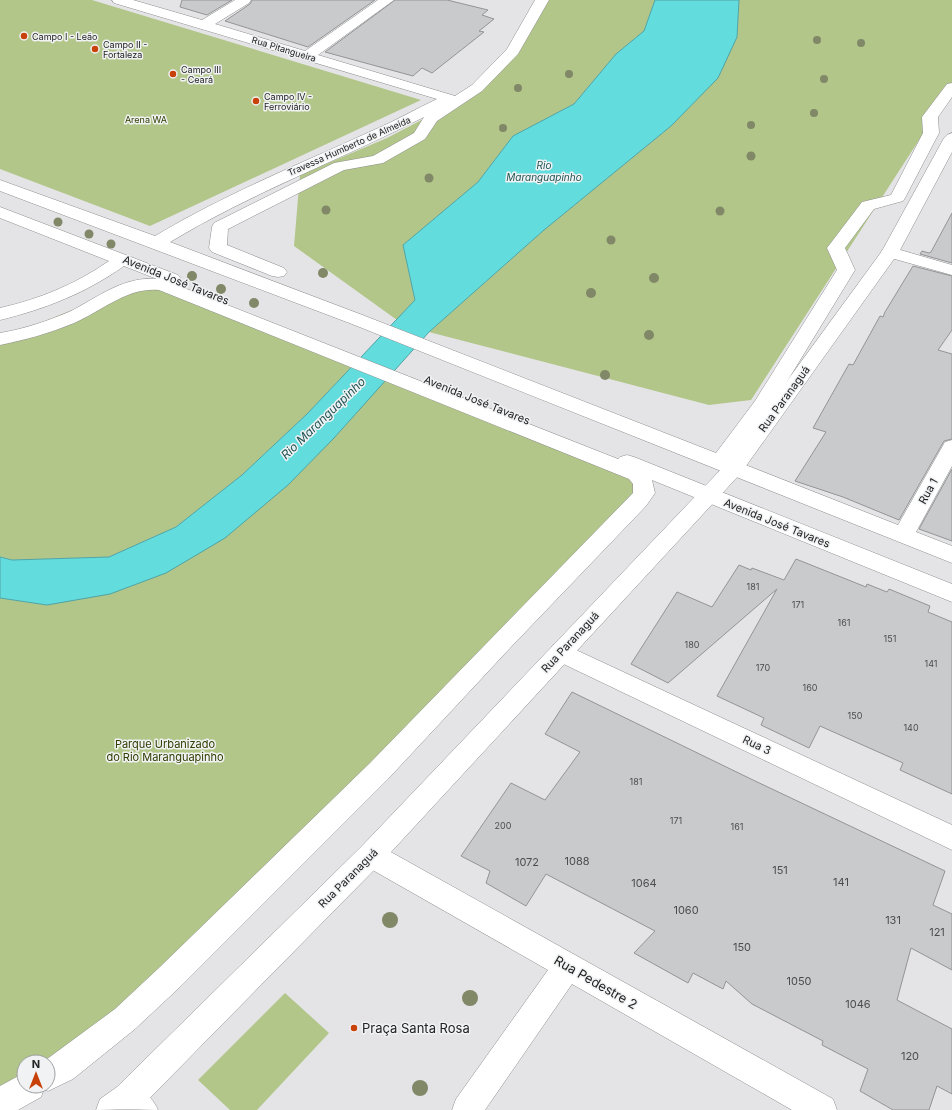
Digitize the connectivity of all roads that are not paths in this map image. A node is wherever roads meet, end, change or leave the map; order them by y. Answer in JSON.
{"nodes":[{"id":1,"x":119,"y":0,"type":"edge"},
{"id":2,"x":244,"y":0,"type":"edge"},
{"id":3,"x":387,"y":0,"type":"edge"},
{"id":4,"x":527,"y":0,"type":"edge"},
{"id":5,"x":542,"y":0,"type":"edge"},
{"id":6,"x":204,"y":25,"type":"junction"},
{"id":7,"x":307,"y":56,"type":"junction"},
{"id":8,"x":952,"y":87,"type":"edge"},
{"id":9,"x":449,"y":98,"type":"junction"},
{"id":10,"x":952,"y":138,"type":"edge"},
{"id":11,"x":0,"y":185,"type":"edge"},
{"id":12,"x":0,"y":212,"type":"edge"},
{"id":13,"x":157,"y":242,"type":"junction"},
{"id":14,"x":890,"y":252,"type":"junction"},
{"id":15,"x":123,"y":259,"type":"junction"},
{"id":16,"x":952,"y":270,"type":"edge"},
{"id":17,"x":278,"y":272,"type":"dead end"},
{"id":18,"x":0,"y":314,"type":"edge"},
{"id":19,"x":292,"y":332,"type":"junction"},
{"id":20,"x":0,"y":339,"type":"edge"},
{"id":21,"x":460,"y":398,"type":"junction"},
{"id":22,"x":952,"y":447,"type":"edge"},
{"id":23,"x":727,"y":465,"type":"junction"},
{"id":24,"x":708,"y":494,"type":"junction"},
{"id":25,"x":903,"y":536,"type":"junction"},
{"id":26,"x":952,"y":555,"type":"edge"},
{"id":27,"x":952,"y":593,"type":"edge"},
{"id":28,"x":561,"y":652,"type":"junction"},
{"id":29,"x":952,"y":838,"type":"edge"},
{"id":30,"x":371,"y":854,"type":"junction"},
{"id":31,"x":568,"y":966,"type":"junction"},
{"id":32,"x":56,"y":1071,"type":"edge"},
{"id":33,"x":16,"y":1094,"type":"edge"},
{"id":34,"x":0,"y":1103,"type":"edge"},
{"id":35,"x":127,"y":1106,"type":"edge"},
{"id":36,"x":467,"y":1110,"type":"edge"},
{"id":37,"x":822,"y":1110,"type":"edge"}],
"edges":[{"from":1,"to":6,"type":"street","name":"Rua Pitangueira"},
{"from":2,"to":6,"type":"street"},
{"from":3,"to":7,"type":"street"},
{"from":4,"to":9,"type":"street","name":"Travessa Humberto de Almeida"},
{"from":5,"to":17,"type":"street"},
{"from":6,"to":7,"type":"street","name":"Rua Pitangueira"},
{"from":7,"to":9,"type":"street","name":"Rua Pitangueira"},
{"from":8,"to":23,"type":"street"},
{"from":9,"to":13,"type":"street","name":"Travessa Humberto de Almeida"},
{"from":10,"to":14,"type":"street","name":"Rua Paranaguá"},
{"from":11,"to":13,"type":"street"},
{"from":12,"to":15,"type":"street","name":"Avenida José Tavares"},
{"from":13,"to":23,"type":"street"},
{"from":14,"to":16,"type":"street"},
{"from":14,"to":23,"type":"street","name":"Rua Paranaguá"},
{"from":15,"to":18,"type":"street"},
{"from":15,"to":19,"type":"street","name":"Avenida José Tavares"},
{"from":19,"to":20,"type":"street"},
{"from":19,"to":21,"type":"street"},
{"from":21,"to":24,"type":"street","name":"Avenida José Tavares"},
{"from":21,"to":32,"type":"street"},
{"from":22,"to":25,"type":"street","name":"Rua 1"},
{"from":23,"to":24,"type":"street","name":"Rua Paranaguá"},
{"from":23,"to":25,"type":"street"},
{"from":24,"to":27,"type":"street","name":"Avenida José Tavares"},
{"from":24,"to":28,"type":"street","name":"Rua Paranaguá"},
{"from":25,"to":26,"type":"street"},
{"from":28,"to":29,"type":"street","name":"Rua 3"},
{"from":28,"to":30,"type":"street","name":"Rua Paranaguá"},
{"from":30,"to":31,"type":"street","name":"Rua Pedestre 2"},
{"from":30,"to":35,"type":"street","name":"Rua Paranaguá"},
{"from":31,"to":36,"type":"street"},
{"from":31,"to":37,"type":"street","name":"Rua Pedestre 2"},
{"from":33,"to":34,"type":"street"}]}
